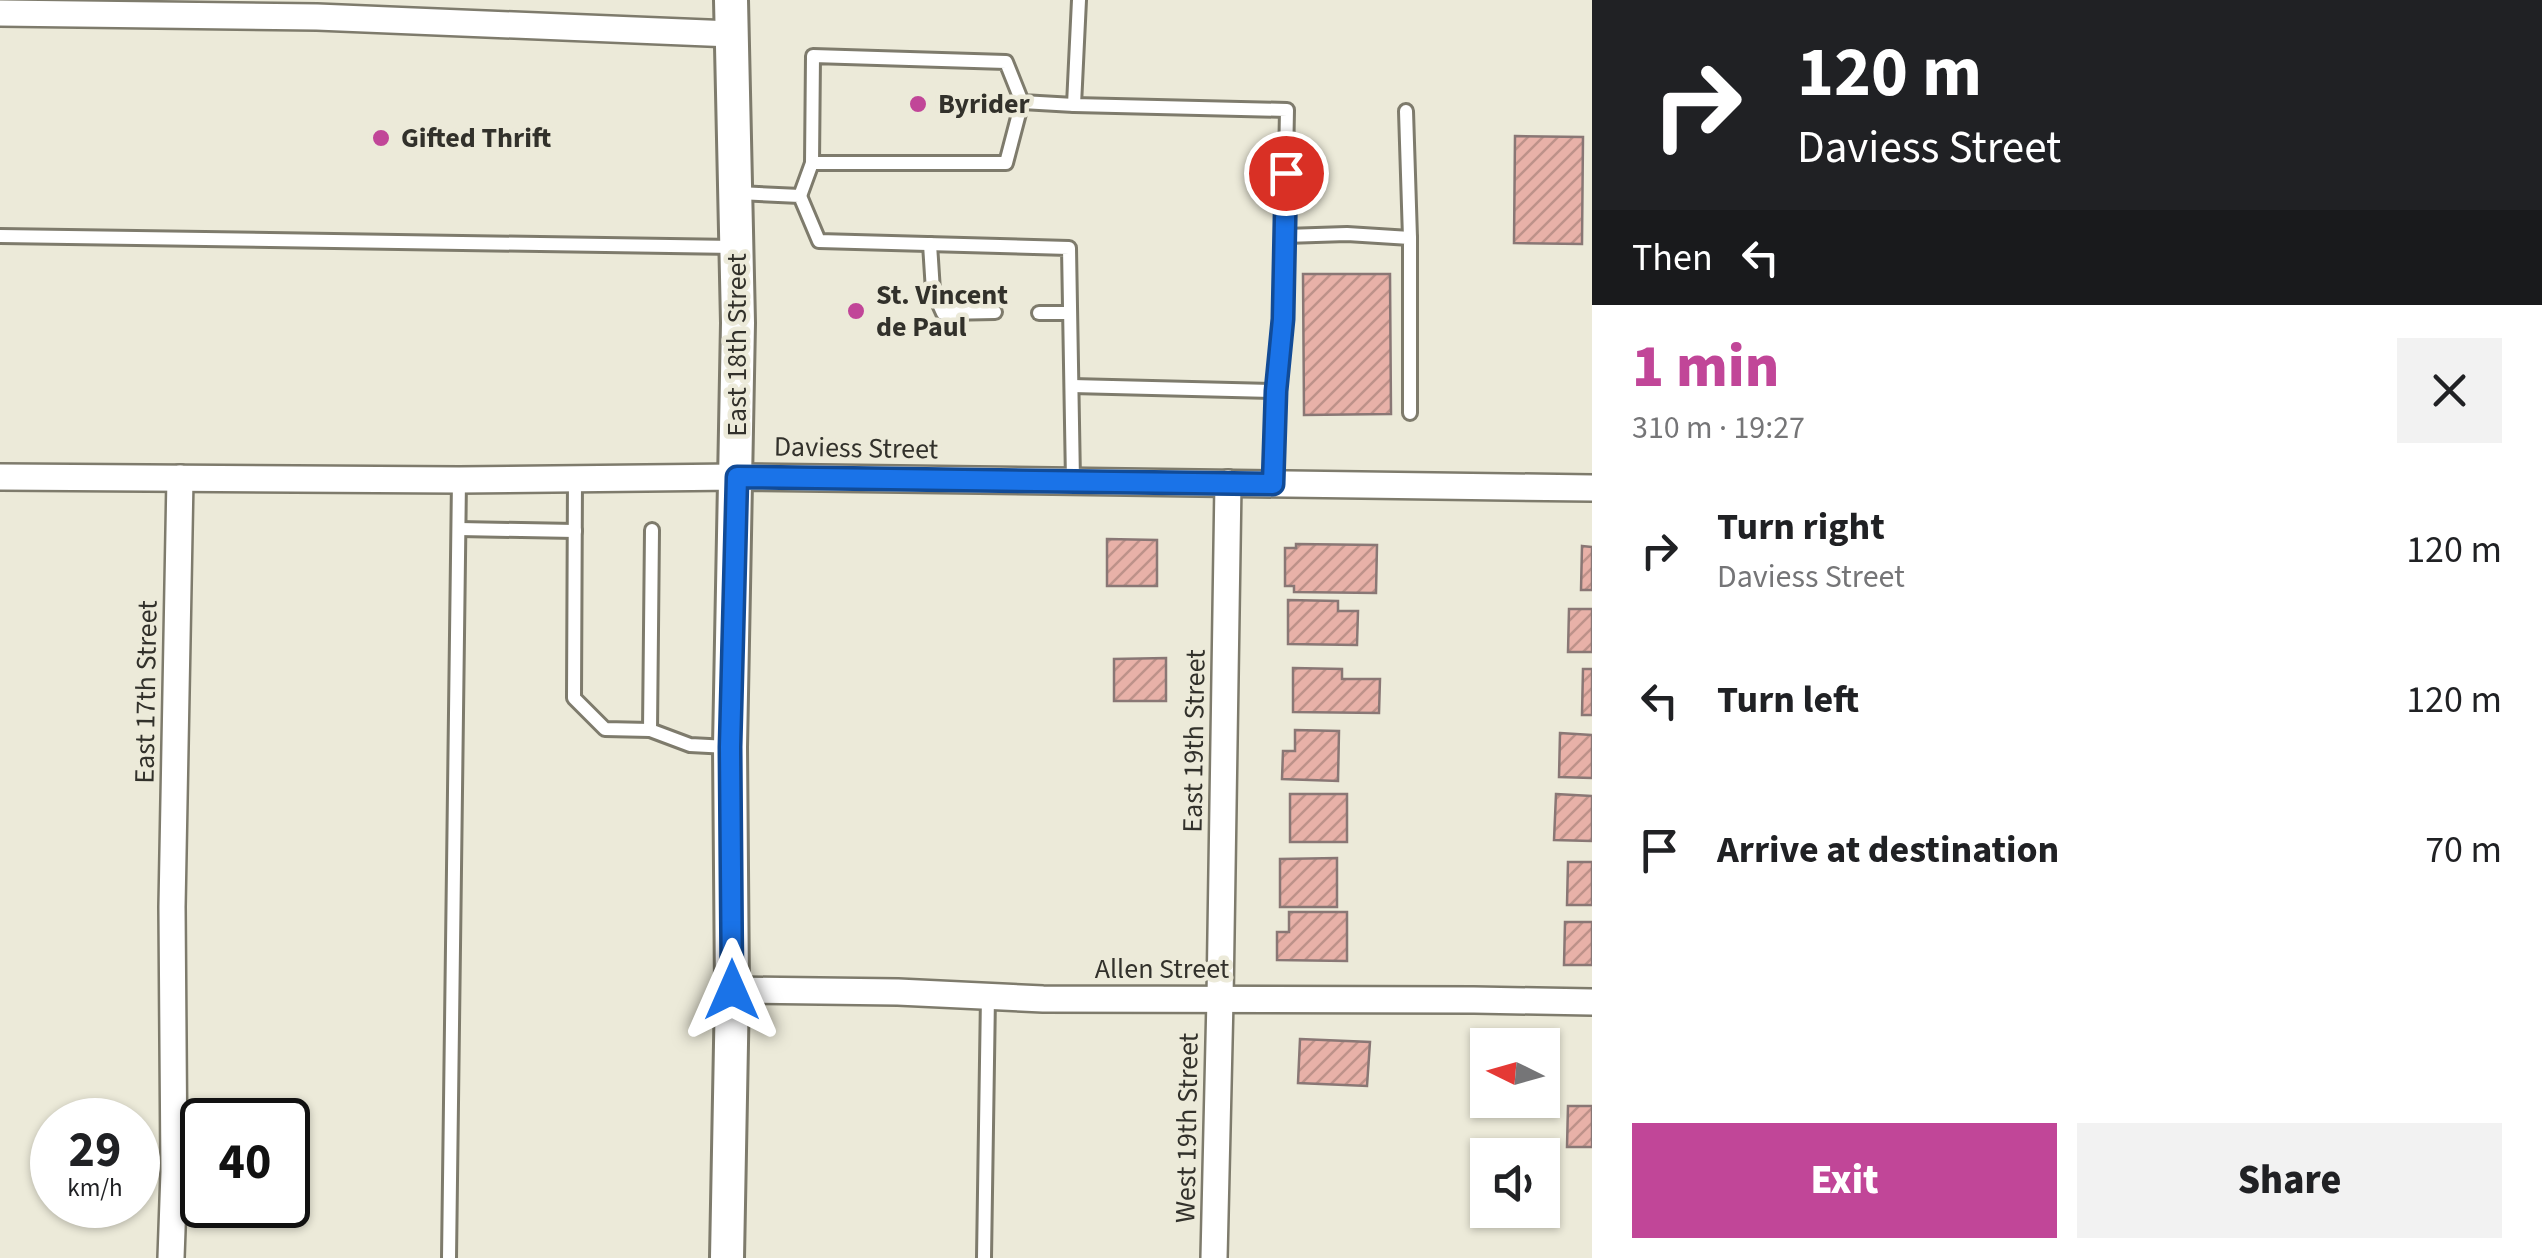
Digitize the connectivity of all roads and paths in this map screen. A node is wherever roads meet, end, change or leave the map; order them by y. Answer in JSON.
{"nodes":[{"id":1,"x":731,"y":0,"type":"edge"},
{"id":2,"x":1079,"y":0,"type":"edge"},
{"id":3,"x":318,"y":9,"type":"edge"},
{"id":4,"x":0,"y":13,"type":"edge"},
{"id":5,"x":732,"y":34,"type":"junction"},
{"id":6,"x":1022,"y":102,"type":"junction"},
{"id":7,"x":1074,"y":106,"type":"junction"},
{"id":8,"x":1406,"y":111,"type":"dead end"},
{"id":9,"x":812,"y":163,"type":"junction"},
{"id":10,"x":736,"y":193,"type":"junction"},
{"id":11,"x":800,"y":196,"type":"junction"},
{"id":12,"x":0,"y":236,"type":"edge"},
{"id":13,"x":1284,"y":236,"type":"junction"},
{"id":14,"x":1410,"y":238,"type":"junction"},
{"id":15,"x":930,"y":244,"type":"junction"},
{"id":16,"x":737,"y":247,"type":"junction"},
{"id":17,"x":995,"y":312,"type":"dead end"},
{"id":18,"x":1070,"y":312,"type":"junction"},
{"id":19,"x":1039,"y":313,"type":"dead end"},
{"id":20,"x":1072,"y":386,"type":"junction"},
{"id":21,"x":1276,"y":391,"type":"junction"},
{"id":22,"x":1410,"y":413,"type":"dead end"},
{"id":23,"x":0,"y":477,"type":"edge"},
{"id":24,"x":737,"y":477,"type":"junction"},
{"id":25,"x":180,"y":478,"type":"junction"},
{"id":26,"x":576,"y":479,"type":"junction"},
{"id":27,"x":459,"y":480,"type":"junction"},
{"id":28,"x":1072,"y":481,"type":"junction"},
{"id":29,"x":1228,"y":484,"type":"junction"},
{"id":30,"x":1273,"y":484,"type":"junction"},
{"id":31,"x":1592,"y":488,"type":"edge"},
{"id":32,"x":459,"y":529,"type":"junction"},
{"id":33,"x":652,"y":530,"type":"dead end"},
{"id":34,"x":575,"y":531,"type":"junction"},
{"id":35,"x":650,"y":730,"type":"junction"},
{"id":36,"x":730,"y":747,"type":"junction"},
{"id":37,"x":732,"y":990,"type":"junction"},
{"id":38,"x":988,"y":996,"type":"junction"},
{"id":39,"x":1220,"y":999,"type":"junction"},
{"id":40,"x":1592,"y":1002,"type":"edge"},
{"id":41,"x":171,"y":1258,"type":"edge"},
{"id":42,"x":448,"y":1258,"type":"edge"},
{"id":43,"x":726,"y":1258,"type":"edge"},
{"id":44,"x":984,"y":1258,"type":"edge"},
{"id":45,"x":1214,"y":1258,"type":"edge"}],
"edges":[{"from":1,"to":5,"type":"street","name":"East 18th Street"},
{"from":2,"to":7,"type":"lane"},
{"from":3,"to":4,"type":"street"},
{"from":3,"to":5,"type":"street"},
{"from":5,"to":10,"type":"street","name":"East 18th Street"},
{"from":6,"to":7,"type":"lane"},
{"from":6,"to":9,"type":"lane"},
{"from":6,"to":9,"type":"lane"},
{"from":7,"to":13,"type":"lane"},
{"from":8,"to":14,"type":"lane"},
{"from":9,"to":11,"type":"lane"},
{"from":10,"to":11,"type":"lane"},
{"from":10,"to":16,"type":"street","name":"East 18th Street"},
{"from":11,"to":15,"type":"lane"},
{"from":12,"to":16,"type":"lane"},
{"from":13,"to":14,"type":"lane"},
{"from":13,"to":21,"type":"lane"},
{"from":14,"to":22,"type":"lane"},
{"from":15,"to":17,"type":"lane"},
{"from":15,"to":18,"type":"lane"},
{"from":16,"to":24,"type":"street","name":"East 18th Street"},
{"from":18,"to":19,"type":"lane"},
{"from":18,"to":20,"type":"lane"},
{"from":20,"to":21,"type":"lane"},
{"from":20,"to":28,"type":"lane"},
{"from":21,"to":30,"type":"lane"},
{"from":23,"to":25,"type":"street","name":"Daviess Street"},
{"from":24,"to":26,"type":"street","name":"Daviess Street"},
{"from":24,"to":28,"type":"street","name":"Daviess Street"},
{"from":24,"to":36,"type":"street","name":"East 18th Street"},
{"from":25,"to":27,"type":"street","name":"Daviess Street"},
{"from":25,"to":41,"type":"street","name":"East 17th Street"},
{"from":26,"to":27,"type":"street","name":"Daviess Street"},
{"from":26,"to":34,"type":"lane"},
{"from":27,"to":32,"type":"lane"},
{"from":28,"to":29,"type":"street","name":"Daviess Street"},
{"from":29,"to":30,"type":"street","name":"Daviess Street"},
{"from":29,"to":39,"type":"street","name":"East 19th Street"},
{"from":30,"to":31,"type":"street","name":"Daviess Street"},
{"from":32,"to":34,"type":"lane"},
{"from":32,"to":42,"type":"lane"},
{"from":33,"to":35,"type":"lane"},
{"from":34,"to":35,"type":"lane"},
{"from":35,"to":36,"type":"lane"},
{"from":36,"to":37,"type":"street","name":"East 18th Street"},
{"from":37,"to":38,"type":"street","name":"Allen Street"},
{"from":37,"to":43,"type":"street","name":"East 18th Street"},
{"from":38,"to":39,"type":"street","name":"Allen Street"},
{"from":38,"to":44,"type":"lane"},
{"from":39,"to":40,"type":"street","name":"Allen Street"},
{"from":39,"to":45,"type":"street","name":"West 19th Street"}]}
